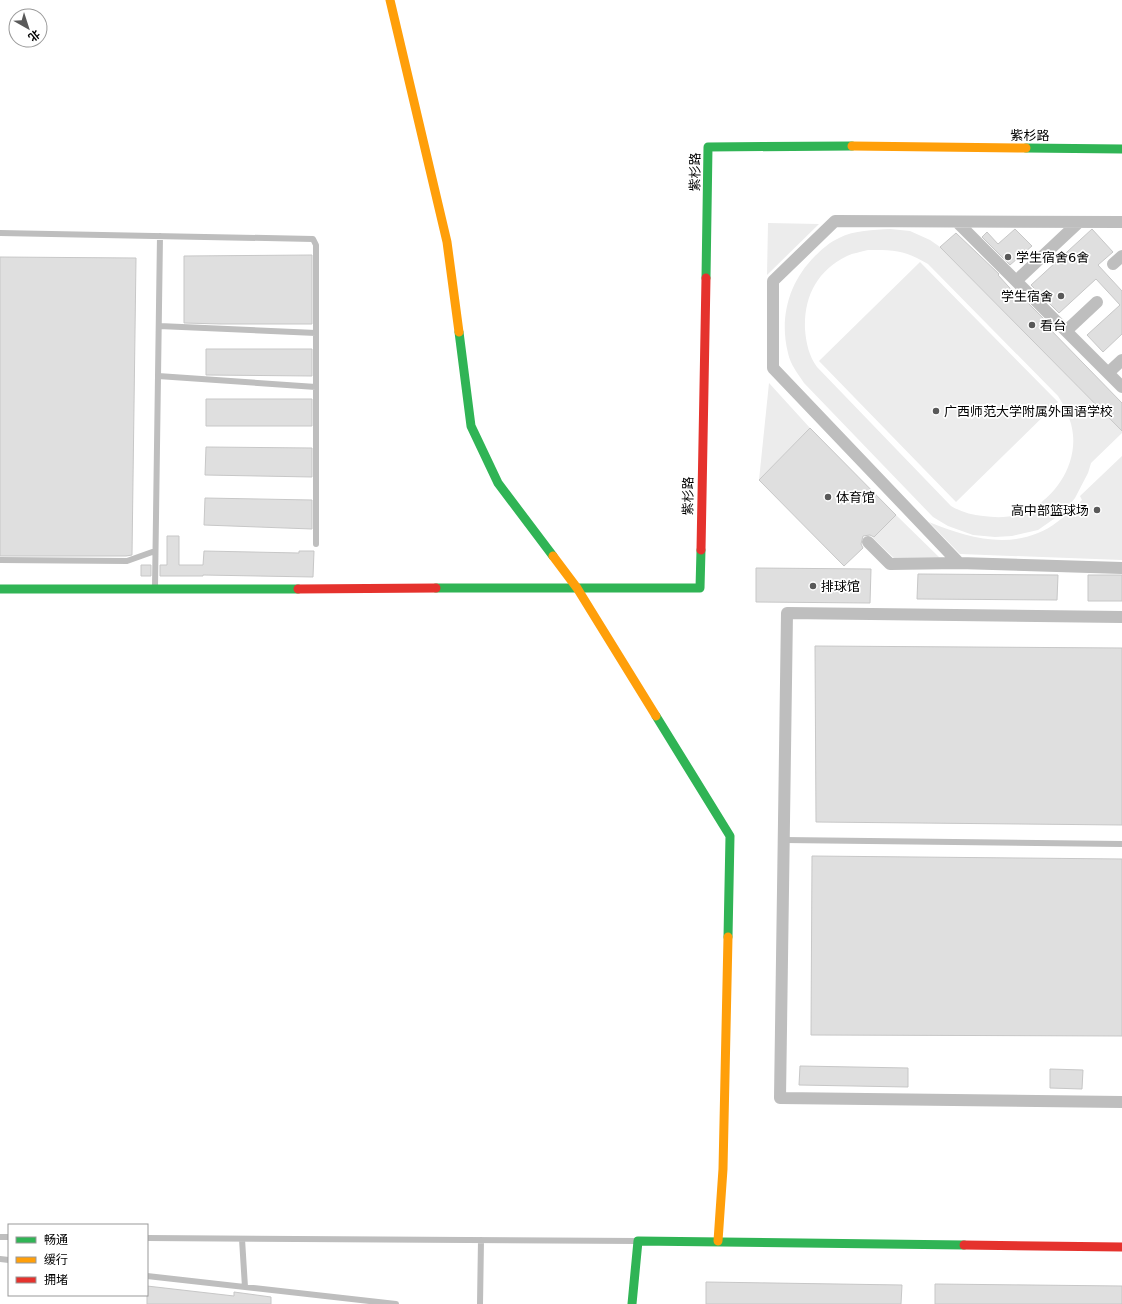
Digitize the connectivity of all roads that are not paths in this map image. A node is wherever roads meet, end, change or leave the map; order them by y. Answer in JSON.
{"nodes":[{"id":1,"x":390,"y":0,"type":"edge"},
{"id":2,"x":1122,"y":149,"type":"edge"},
{"id":3,"x":957,"y":222,"type":"junction"},
{"id":4,"x":1079,"y":222,"type":"junction"},
{"id":5,"x":1122,"y":222,"type":"edge"},
{"id":6,"x":0,"y":233,"type":"edge"},
{"id":7,"x":160,"y":236,"type":"junction"},
{"id":8,"x":1122,"y":256,"type":"edge"},
{"id":9,"x":1113,"y":264,"type":"dead end"},
{"id":10,"x":1016,"y":280,"type":"junction"},
{"id":11,"x":1097,"y":302,"type":"dead end"},
{"id":12,"x":159,"y":326,"type":"junction"},
{"id":13,"x":1066,"y":331,"type":"junction"},
{"id":14,"x":316,"y":333,"type":"junction"},
{"id":15,"x":1122,"y":360,"type":"edge"},
{"id":16,"x":1108,"y":373,"type":"junction"},
{"id":17,"x":158,"y":376,"type":"junction"},
{"id":18,"x":316,"y":386,"type":"junction"},
{"id":19,"x":1122,"y":388,"type":"edge"},
{"id":20,"x":868,"y":542,"type":"dead end"},
{"id":21,"x":316,"y":544,"type":"dead end"},
{"id":22,"x":155,"y":551,"type":"junction"},
{"id":23,"x":0,"y":560,"type":"edge"},
{"id":24,"x":959,"y":563,"type":"junction"},
{"id":25,"x":1122,"y":568,"type":"edge"},
{"id":26,"x":577,"y":588,"type":"junction"},
{"id":27,"x":0,"y":589,"type":"edge"},
{"id":28,"x":155,"y":589,"type":"junction"},
{"id":29,"x":1122,"y":616,"type":"edge"},
{"id":30,"x":784,"y":840,"type":"junction"},
{"id":31,"x":1122,"y":844,"type":"edge"},
{"id":32,"x":1122,"y":1102,"type":"edge"},
{"id":33,"x":148,"y":1238,"type":"edge"},
{"id":34,"x":242,"y":1239,"type":"junction"},
{"id":35,"x":481,"y":1240,"type":"junction"},
{"id":36,"x":718,"y":1240,"type":"junction"},
{"id":37,"x":638,"y":1241,"type":"junction"},
{"id":38,"x":1122,"y":1247,"type":"edge"},
{"id":39,"x":148,"y":1276,"type":"edge"},
{"id":40,"x":245,"y":1287,"type":"junction"},
{"id":41,"x":396,"y":1304,"type":"edge"},
{"id":42,"x":480,"y":1304,"type":"edge"},
{"id":43,"x":632,"y":1304,"type":"edge"}],
"edges":[{"from":1,"to":26,"type":"street"},
{"from":2,"to":26,"type":"street","name":"紫杉路"},
{"from":3,"to":4,"type":"street"},
{"from":3,"to":10,"type":"street"},
{"from":3,"to":24,"type":"street"},
{"from":4,"to":5,"type":"street"},
{"from":4,"to":10,"type":"street"},
{"from":6,"to":7,"type":"lane"},
{"from":7,"to":12,"type":"lane"},
{"from":7,"to":14,"type":"lane"},
{"from":8,"to":9,"type":"street"},
{"from":10,"to":13,"type":"street"},
{"from":11,"to":13,"type":"street"},
{"from":12,"to":14,"type":"lane"},
{"from":12,"to":17,"type":"lane"},
{"from":13,"to":16,"type":"street"},
{"from":14,"to":18,"type":"lane"},
{"from":15,"to":16,"type":"street"},
{"from":16,"to":19,"type":"street"},
{"from":17,"to":18,"type":"lane"},
{"from":17,"to":22,"type":"lane"},
{"from":18,"to":21,"type":"lane"},
{"from":20,"to":24,"type":"street"},
{"from":22,"to":23,"type":"lane"},
{"from":22,"to":28,"type":"lane"},
{"from":24,"to":25,"type":"street"},
{"from":26,"to":28,"type":"street"},
{"from":26,"to":36,"type":"street"},
{"from":27,"to":28,"type":"street"},
{"from":29,"to":30,"type":"street"},
{"from":30,"to":31,"type":"lane"},
{"from":30,"to":32,"type":"street"},
{"from":33,"to":34,"type":"lane"},
{"from":34,"to":35,"type":"lane"},
{"from":34,"to":40,"type":"lane"},
{"from":35,"to":37,"type":"lane"},
{"from":35,"to":42,"type":"lane"},
{"from":36,"to":37,"type":"street"},
{"from":36,"to":38,"type":"street"},
{"from":37,"to":43,"type":"street"},
{"from":39,"to":40,"type":"lane"},
{"from":40,"to":41,"type":"lane"}]}
